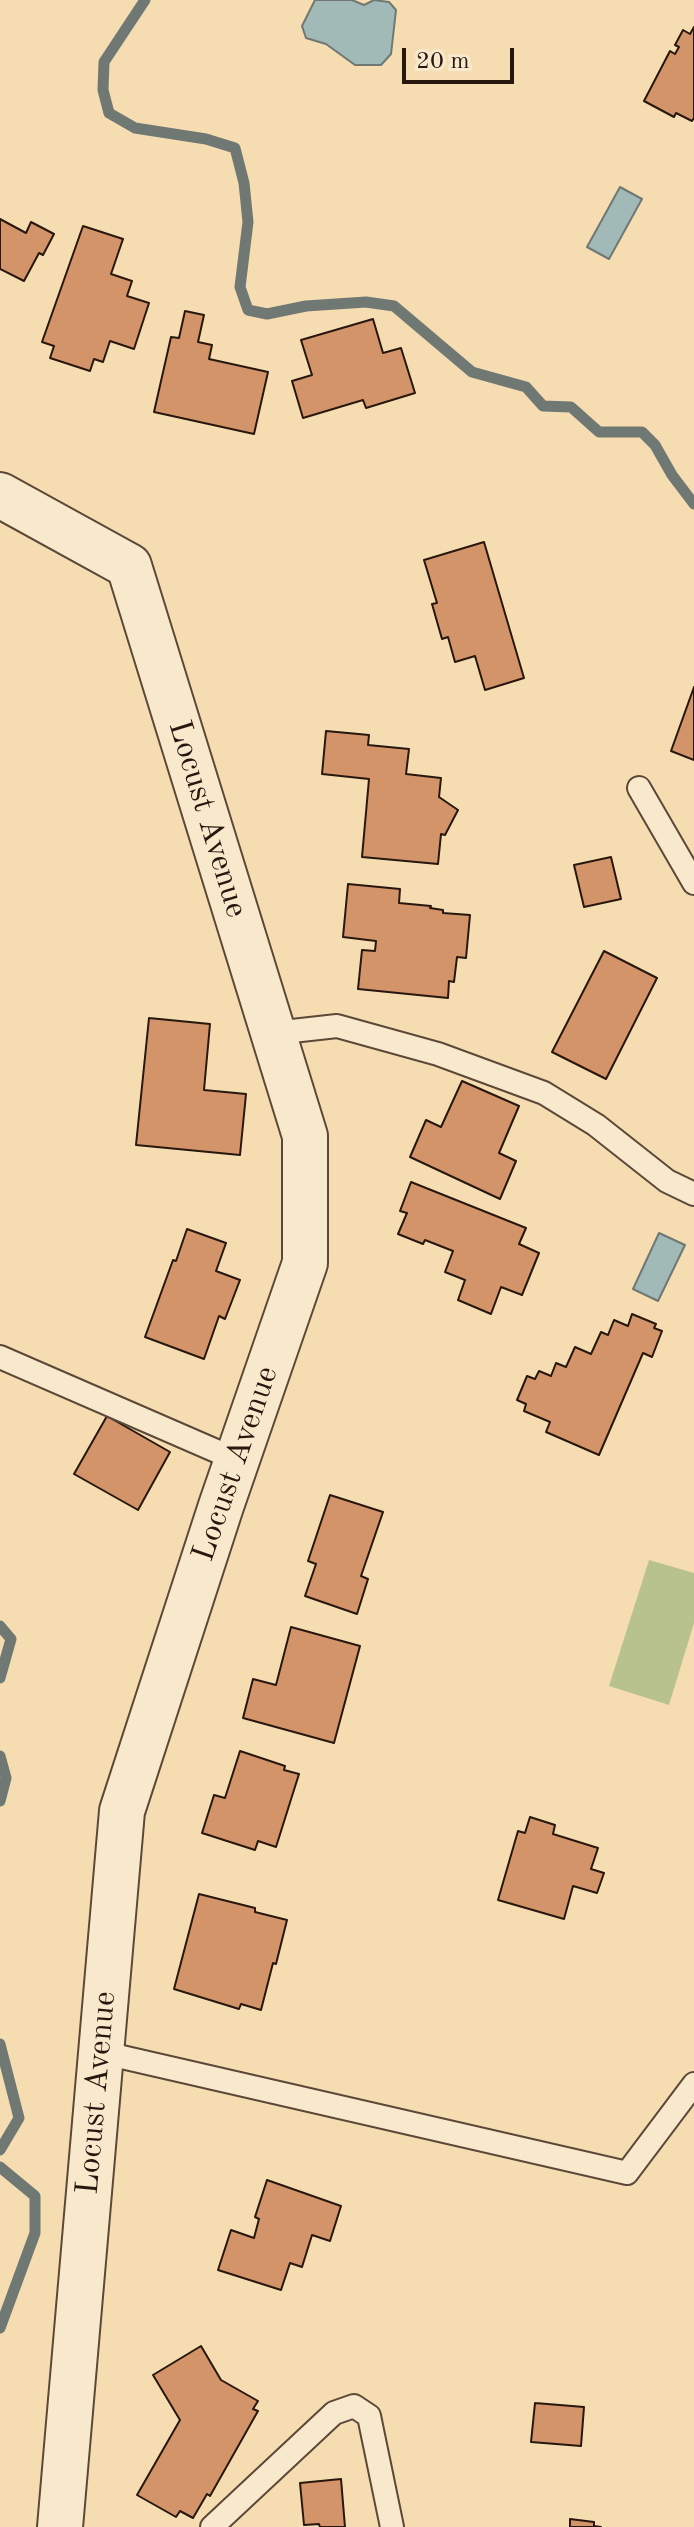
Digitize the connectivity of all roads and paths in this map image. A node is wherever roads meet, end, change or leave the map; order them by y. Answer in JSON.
{"nodes":[{"id":1,"x":0,"y":495,"type":"edge"},
{"id":2,"x":639,"y":788,"type":"dead end"},
{"id":3,"x":694,"y":883,"type":"edge"},
{"id":4,"x":274,"y":1033,"type":"junction"},
{"id":5,"x":694,"y":1194,"type":"edge"},
{"id":6,"x":0,"y":1357,"type":"edge"},
{"id":7,"x":237,"y":1460,"type":"junction"},
{"id":8,"x":100,"y":2052,"type":"junction"},
{"id":9,"x":694,"y":2084,"type":"edge"},
{"id":10,"x":60,"y":2527,"type":"edge"},
{"id":11,"x":212,"y":2527,"type":"edge"},
{"id":12,"x":392,"y":2527,"type":"edge"}],
"edges":[{"from":1,"to":4,"type":"street","name":"Locust Avenue"},
{"from":2,"to":3,"type":"lane"},
{"from":4,"to":5,"type":"lane"},
{"from":4,"to":7,"type":"street","name":"Locust Avenue"},
{"from":6,"to":7,"type":"lane"},
{"from":7,"to":8,"type":"street","name":"Locust Avenue"},
{"from":8,"to":9,"type":"lane"},
{"from":8,"to":10,"type":"street","name":"Locust Avenue"},
{"from":11,"to":12,"type":"lane"}]}
